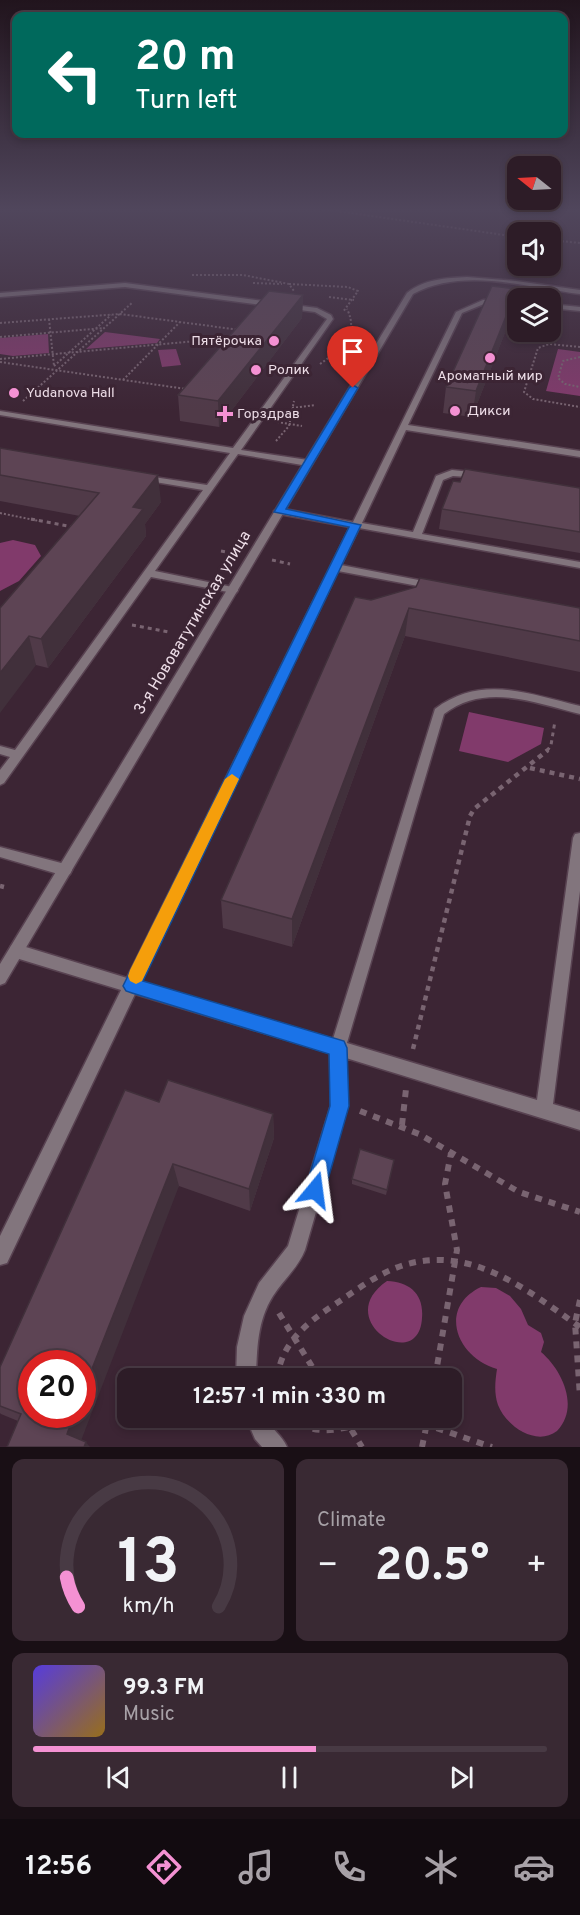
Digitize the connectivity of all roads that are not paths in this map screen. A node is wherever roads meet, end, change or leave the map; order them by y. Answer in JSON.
{"nodes":[{"id":1,"x":580,"y":292,"type":"edge"},
{"id":2,"x":0,"y":295,"type":"edge"},
{"id":3,"x":507,"y":302,"type":"edge"},
{"id":4,"x":561,"y":307,"type":"edge"},
{"id":5,"x":580,"y":309,"type":"edge"},
{"id":6,"x":4,"y":413,"type":"edge"},
{"id":7,"x":403,"y":427,"type":"junction"},
{"id":8,"x":235,"y":452,"type":"junction"},
{"id":9,"x":580,"y":454,"type":"edge"},
{"id":10,"x":308,"y":464,"type":"junction"},
{"id":11,"x":128,"y":474,"type":"edge"},
{"id":12,"x":487,"y":477,"type":"edge"},
{"id":13,"x":208,"y":488,"type":"junction"},
{"id":14,"x":279,"y":512,"type":"junction"},
{"id":15,"x":356,"y":525,"type":"junction"},
{"id":16,"x":416,"y":536,"type":"junction"},
{"id":17,"x":580,"y":565,"type":"edge"},
{"id":18,"x":335,"y":567,"type":"junction"},
{"id":19,"x":148,"y":573,"type":"junction"},
{"id":20,"x":440,"y":587,"type":"edge"},
{"id":21,"x":232,"y":590,"type":"junction"},
{"id":22,"x":580,"y":710,"type":"edge"},
{"id":23,"x":0,"y":750,"type":"edge"},
{"id":24,"x":18,"y":754,"type":"junction"},
{"id":25,"x":0,"y":780,"type":"edge"},
{"id":26,"x":580,"y":838,"type":"edge"},
{"id":27,"x":0,"y":852,"type":"edge"},
{"id":28,"x":65,"y":870,"type":"junction"},
{"id":29,"x":16,"y":951,"type":"junction"},
{"id":30,"x":0,"y":978,"type":"edge"},
{"id":31,"x":132,"y":986,"type":"junction"},
{"id":32,"x":338,"y":1048,"type":"junction"},
{"id":33,"x":544,"y":1110,"type":"junction"},
{"id":34,"x":580,"y":1121,"type":"edge"},
{"id":35,"x":0,"y":1256,"type":"edge"},
{"id":36,"x":246,"y":1368,"type":"edge"},
{"id":37,"x":260,"y":1428,"type":"edge"},
{"id":38,"x":276,"y":1447,"type":"edge"}],
"edges":[{"from":1,"to":10,"type":"street","name":"3-я Нововатутинская улица"},
{"from":2,"to":8,"type":"street"},
{"from":3,"to":7,"type":"street"},
{"from":4,"to":5,"type":"street"},
{"from":6,"to":8,"type":"street"},
{"from":7,"to":9,"type":"street"},
{"from":7,"to":15,"type":"street"},
{"from":8,"to":10,"type":"street"},
{"from":8,"to":13,"type":"street"},
{"from":10,"to":14,"type":"street","name":"3-я Нововатутинская улица"},
{"from":11,"to":13,"type":"street"},
{"from":12,"to":16,"type":"street"},
{"from":13,"to":19,"type":"street"},
{"from":14,"to":15,"type":"street"},
{"from":14,"to":21,"type":"street","name":"3-я Нововатутинская улица"},
{"from":15,"to":16,"type":"street"},
{"from":15,"to":18,"type":"street"},
{"from":16,"to":17,"type":"street"},
{"from":18,"to":20,"type":"street"},
{"from":18,"to":31,"type":"street"},
{"from":19,"to":21,"type":"street"},
{"from":19,"to":24,"type":"street"},
{"from":21,"to":28,"type":"street","name":"3-я Нововатутинская улица"},
{"from":22,"to":32,"type":"street"},
{"from":23,"to":24,"type":"street"},
{"from":24,"to":25,"type":"street"},
{"from":26,"to":33,"type":"street"},
{"from":27,"to":28,"type":"street"},
{"from":28,"to":29,"type":"street","name":"3-я Нововатутинская улица"},
{"from":29,"to":30,"type":"street","name":"3-я Нововатутинская улица"},
{"from":29,"to":31,"type":"street"},
{"from":31,"to":32,"type":"street"},
{"from":31,"to":35,"type":"street"},
{"from":32,"to":33,"type":"street"},
{"from":32,"to":36,"type":"street"},
{"from":33,"to":34,"type":"street"},
{"from":37,"to":38,"type":"street"}]}
